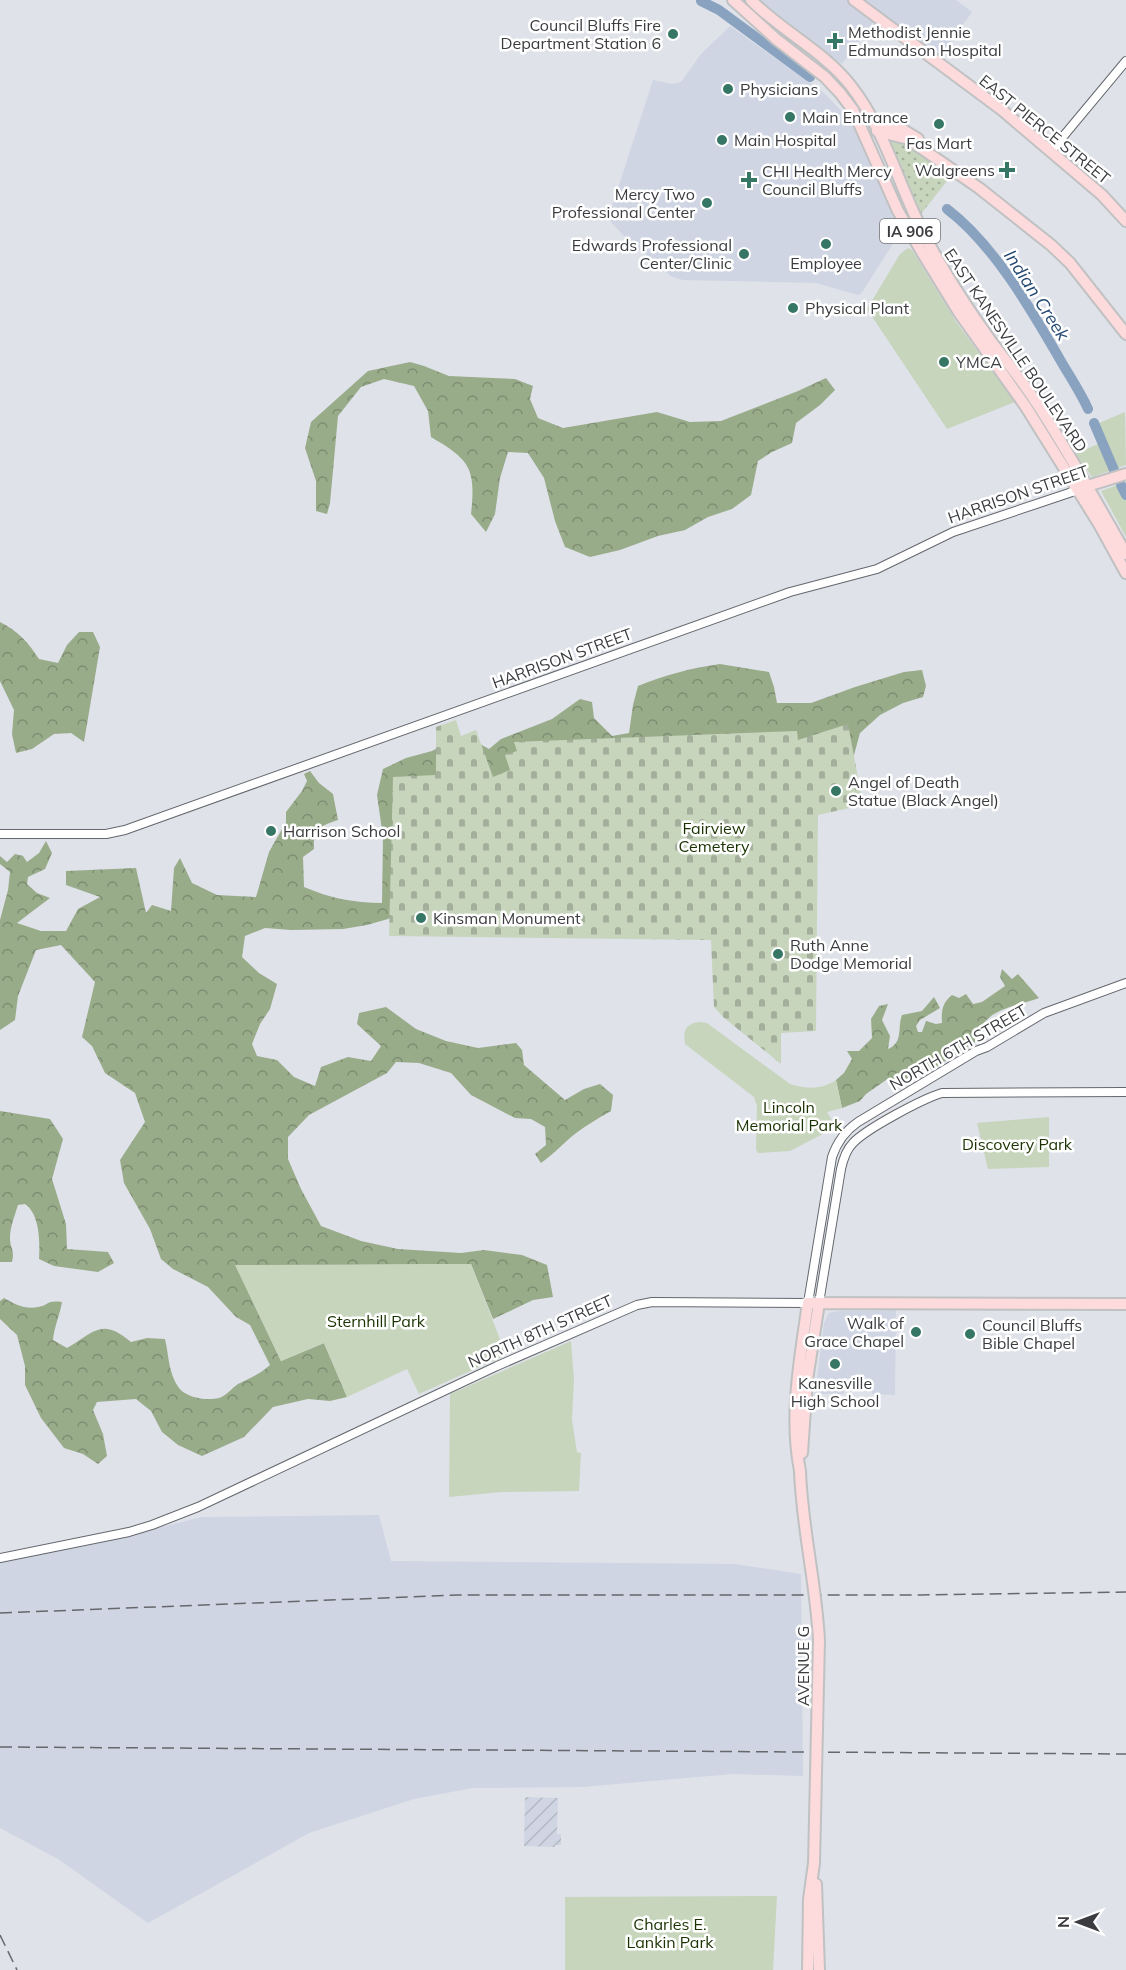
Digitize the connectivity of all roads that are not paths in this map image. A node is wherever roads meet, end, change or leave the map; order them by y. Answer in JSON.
{"nodes":[{"id":1,"x":733,"y":0,"type":"edge"},
{"id":2,"x":751,"y":0,"type":"edge"},
{"id":3,"x":854,"y":0,"type":"edge"},
{"id":4,"x":791,"y":50,"type":"junction"},
{"id":5,"x":1126,"y":61,"type":"edge"},
{"id":6,"x":878,"y":130,"type":"junction"},
{"id":7,"x":1051,"y":151,"type":"junction"},
{"id":8,"x":1126,"y":221,"type":"edge"},
{"id":9,"x":1126,"y":334,"type":"edge"},
{"id":10,"x":1126,"y":474,"type":"edge"},
{"id":11,"x":1082,"y":488,"type":"junction"},
{"id":12,"x":1123,"y":555,"type":"edge"},
{"id":13,"x":1126,"y":573,"type":"edge"},
{"id":14,"x":0,"y":834,"type":"edge"},
{"id":15,"x":1126,"y":983,"type":"edge"},
{"id":16,"x":1126,"y":1092,"type":"edge"},
{"id":17,"x":831,"y":1166,"type":"joint"},
{"id":18,"x":813,"y":1303,"type":"junction"},
{"id":19,"x":1126,"y":1304,"type":"edge"},
{"id":20,"x":0,"y":1558,"type":"edge"},
{"id":21,"x":814,"y":1863,"type":"junction"},
{"id":22,"x":808,"y":1970,"type":"edge"},
{"id":23,"x":819,"y":1970,"type":"edge"}],
"edges":[{"from":1,"to":4,"type":"main road","number":"IA 906"},
{"from":2,"to":6,"type":"main road","name":"EAST KANESVILLE BOULEVARD","number":"IA 906"},
{"from":3,"to":7,"type":"main road","name":"EAST PIERCE STREET"},
{"from":4,"to":6,"type":"main road"},
{"from":4,"to":11,"type":"main road","name":"EAST KANESVILLE BOULEVARD","number":"IA 906"},
{"from":5,"to":7,"type":"street"},
{"from":6,"to":9,"type":"main road"},
{"from":6,"to":11,"type":"main road","name":"EAST KANESVILLE BOULEVARD","number":"IA 906"},
{"from":7,"to":8,"type":"main road","name":"EAST PIERCE STREET"},
{"from":10,"to":11,"type":"main road","name":"HARRISON STREET"},
{"from":11,"to":12,"type":"main road","name":"EAST KANESVILLE BOULEVARD","number":"IA 906"},
{"from":11,"to":14,"type":"street","name":"HARRISON STREET"},
{"from":12,"to":13,"type":"main road","number":"IA 906"},
{"from":15,"to":17,"type":"street","name":"NORTH 6TH STREET"},
{"from":16,"to":18,"type":"street","name":"AVENUE G"},
{"from":17,"to":18,"type":"street","name":"AVENUE G"},
{"from":18,"to":19,"type":"main road","name":"NORTH 8TH STREET"},
{"from":18,"to":20,"type":"street","name":"NORTH 8TH STREET"},
{"from":18,"to":21,"type":"main road","name":"AVENUE G","bridge":true},
{"from":21,"to":22,"type":"main road","name":"AVENUE G"},
{"from":21,"to":23,"type":"main road","name":"AVENUE G"}]}
